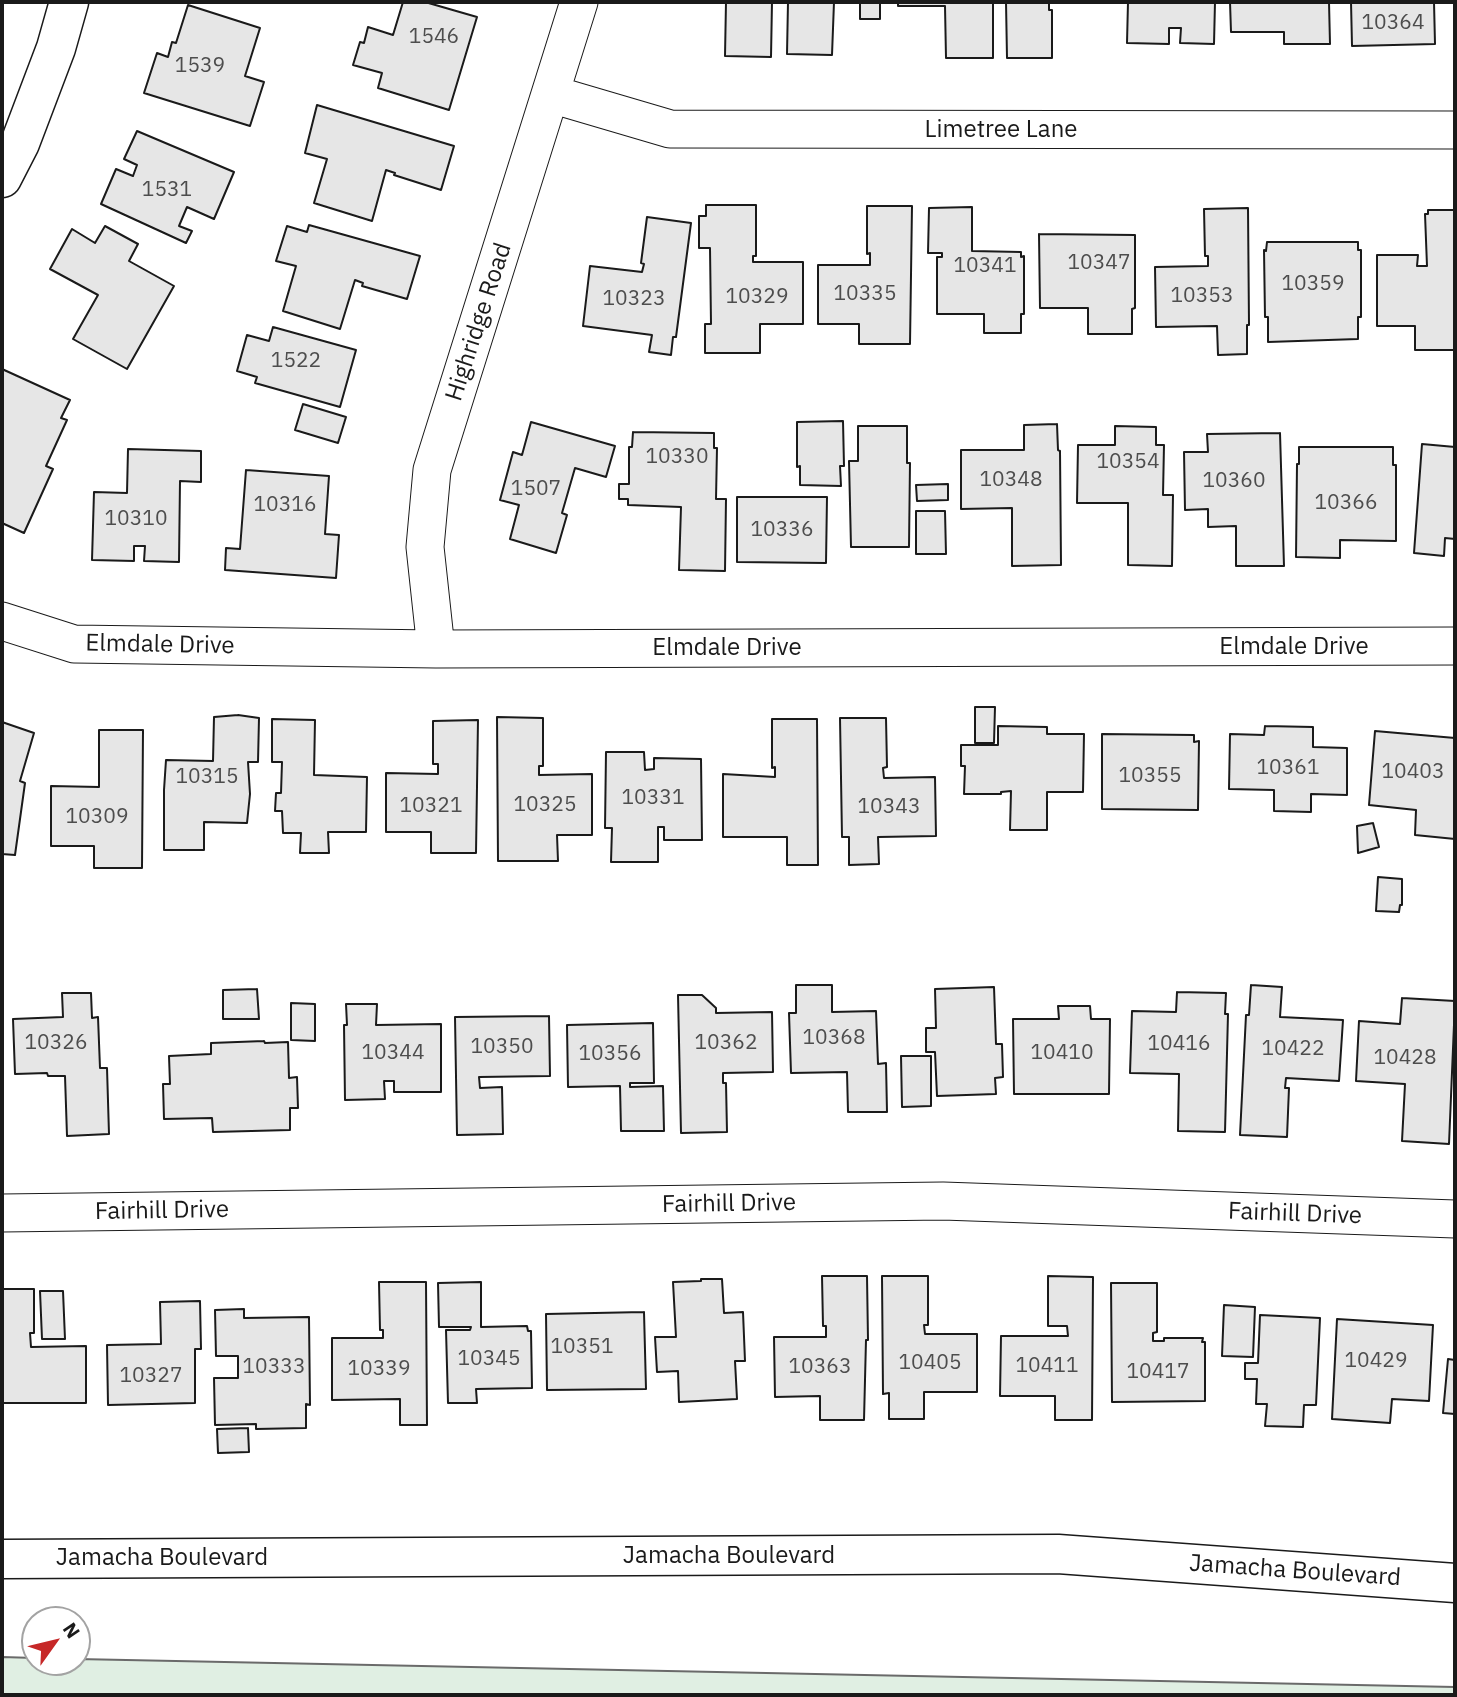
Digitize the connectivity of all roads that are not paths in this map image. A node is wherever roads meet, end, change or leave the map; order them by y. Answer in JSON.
{"nodes":[{"id":1,"x":69,"y":2,"type":"edge"},
{"id":2,"x":579,"y":2,"type":"edge"},
{"id":3,"x":551,"y":94,"type":"junction"},
{"id":4,"x":1455,"y":131,"type":"edge"},
{"id":5,"x":2,"y":177,"type":"edge"},
{"id":6,"x":2,"y":621,"type":"edge"},
{"id":7,"x":1455,"y":646,"type":"edge"},
{"id":8,"x":436,"y":649,"type":"junction"},
{"id":9,"x":2,"y":1213,"type":"edge"},
{"id":10,"x":1455,"y":1219,"type":"edge"},
{"id":11,"x":2,"y":1559,"type":"edge"},
{"id":12,"x":1455,"y":1583,"type":"edge"}],
"edges":[{"from":1,"to":5,"type":"main road"},
{"from":2,"to":3,"type":"street","name":"Highridge Road"},
{"from":3,"to":4,"type":"street","name":"Limetree Lane"},
{"from":3,"to":8,"type":"street","name":"Highridge Road"},
{"from":6,"to":8,"type":"street","name":"Elmdale Drive"},
{"from":7,"to":8,"type":"street","name":"Elmdale Drive"},
{"from":9,"to":10,"type":"street","name":"Fairhill Drive"},
{"from":11,"to":12,"type":"main road","name":"Jamacha Boulevard"}]}
